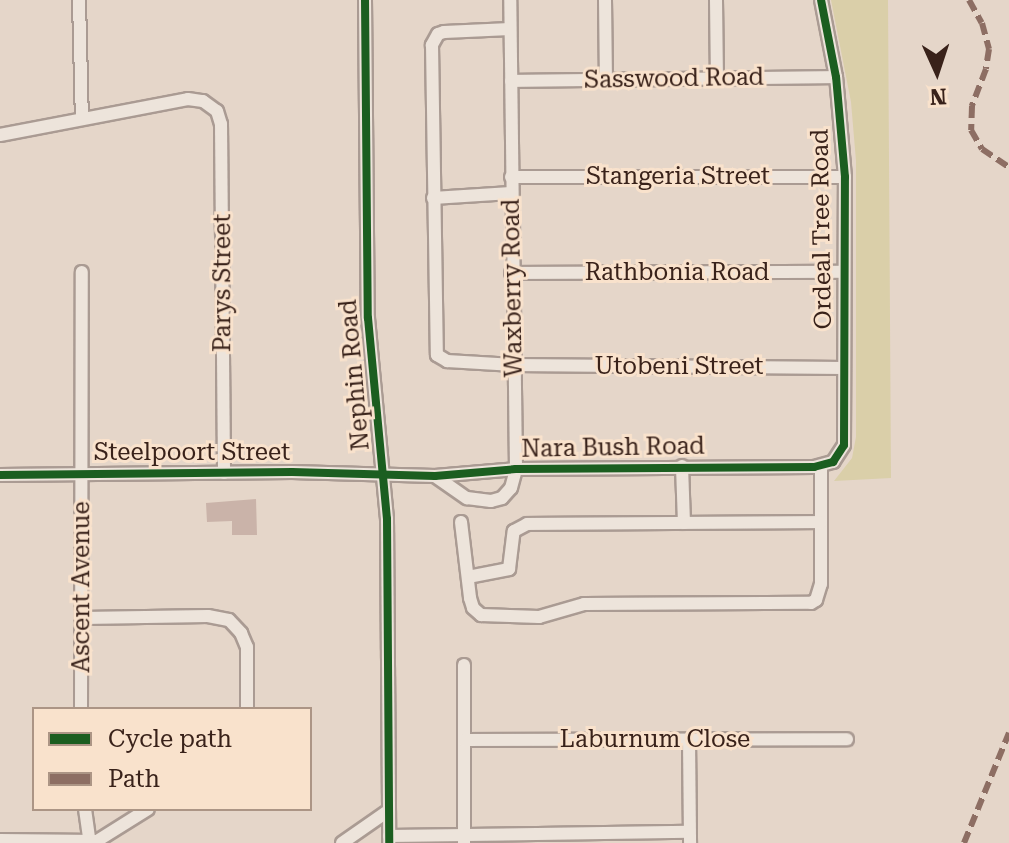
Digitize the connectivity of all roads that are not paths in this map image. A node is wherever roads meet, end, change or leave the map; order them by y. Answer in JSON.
{"nodes":[{"id":1,"x":79,"y":0,"type":"edge"},
{"id":2,"x":365,"y":0,"type":"edge"},
{"id":3,"x":510,"y":0,"type":"edge"},
{"id":4,"x":605,"y":0,"type":"edge"},
{"id":5,"x":716,"y":0,"type":"edge"},
{"id":6,"x":821,"y":0,"type":"edge"},
{"id":7,"x":510,"y":29,"type":"junction"},
{"id":8,"x":836,"y":77,"type":"junction"},
{"id":9,"x":717,"y":78,"type":"junction"},
{"id":10,"x":606,"y":79,"type":"junction"},
{"id":11,"x":511,"y":81,"type":"junction"},
{"id":12,"x":82,"y":119,"type":"junction"},
{"id":13,"x":0,"y":135,"type":"edge"},
{"id":14,"x":511,"y":177,"type":"junction"},
{"id":15,"x":845,"y":177,"type":"junction"},
{"id":16,"x":511,"y":193,"type":"junction"},
{"id":17,"x":433,"y":198,"type":"junction"},
{"id":18,"x":82,"y":272,"type":"dead end"},
{"id":19,"x":843,"y":272,"type":"junction"},
{"id":20,"x":511,"y":273,"type":"junction"},
{"id":21,"x":514,"y":365,"type":"junction"},
{"id":22,"x":844,"y":368,"type":"junction"},
{"id":23,"x":839,"y":457,"type":"joint"},
{"id":24,"x":682,"y":466,"type":"junction"},
{"id":25,"x":821,"y":466,"type":"junction"},
{"id":26,"x":516,"y":469,"type":"junction"},
{"id":27,"x":224,"y":473,"type":"junction"},
{"id":28,"x":83,"y":474,"type":"junction"},
{"id":29,"x":0,"y":475,"type":"edge"},
{"id":30,"x":385,"y":475,"type":"junction"},
{"id":31,"x":435,"y":476,"type":"junction"},
{"id":32,"x":461,"y":522,"type":"dead end"},
{"id":33,"x":821,"y":522,"type":"junction"},
{"id":34,"x":684,"y":523,"type":"junction"},
{"id":35,"x":468,"y":577,"type":"junction"},
{"id":36,"x":83,"y":618,"type":"junction"},
{"id":37,"x":464,"y":665,"type":"dead end"},
{"id":38,"x":81,"y":707,"type":"edge"},
{"id":39,"x":247,"y":707,"type":"edge"},
{"id":40,"x":847,"y":739,"type":"dead end"},
{"id":41,"x":464,"y":740,"type":"junction"},
{"id":42,"x":689,"y":741,"type":"junction"},
{"id":43,"x":85,"y":811,"type":"edge"},
{"id":44,"x":145,"y":811,"type":"edge"},
{"id":45,"x":388,"y":811,"type":"junction"},
{"id":46,"x":689,"y":837,"type":"edge"},
{"id":47,"x":464,"y":838,"type":"edge"},
{"id":48,"x":389,"y":839,"type":"edge"},
{"id":49,"x":0,"y":840,"type":"edge"},
{"id":50,"x":90,"y":842,"type":"edge"},
{"id":51,"x":342,"y":843,"type":"edge"}],
"edges":[{"from":1,"to":12,"type":"street"},
{"from":2,"to":30,"type":"street","name":"Nephin Road"},
{"from":3,"to":7,"type":"street","name":"Waxberry Road"},
{"from":4,"to":10,"type":"street"},
{"from":5,"to":9,"type":"street"},
{"from":6,"to":8,"type":"street","name":"Ordeal Tree Road"},
{"from":7,"to":11,"type":"street","name":"Waxberry Road"},
{"from":7,"to":17,"type":"street"},
{"from":8,"to":9,"type":"street","name":"Sasswood Road"},
{"from":8,"to":15,"type":"street","name":"Ordeal Tree Road"},
{"from":9,"to":10,"type":"street","name":"Sasswood Road"},
{"from":10,"to":11,"type":"street","name":"Sasswood Road"},
{"from":11,"to":14,"type":"street","name":"Waxberry Road"},
{"from":12,"to":13,"type":"street"},
{"from":12,"to":27,"type":"street","name":"Parys Street"},
{"from":14,"to":15,"type":"street","name":"Stangeria Street"},
{"from":14,"to":16,"type":"street","name":"Waxberry Road"},
{"from":15,"to":19,"type":"street","name":"Ordeal Tree Road"},
{"from":16,"to":17,"type":"street"},
{"from":16,"to":20,"type":"street","name":"Waxberry Road"},
{"from":17,"to":21,"type":"street","name":"Utobeni Street"},
{"from":18,"to":28,"type":"street","name":"Ascent Avenue"},
{"from":19,"to":20,"type":"street","name":"Rathbonia Road"},
{"from":19,"to":22,"type":"street","name":"Ordeal Tree Road"},
{"from":20,"to":21,"type":"street","name":"Waxberry Road"},
{"from":21,"to":22,"type":"street","name":"Utobeni Street"},
{"from":21,"to":26,"type":"street","name":"Waxberry Road"},
{"from":22,"to":23,"type":"street","name":"Ordeal Tree Road"},
{"from":23,"to":25,"type":"street","name":"Nara Bush Road"},
{"from":24,"to":25,"type":"street","name":"Nara Bush Road"},
{"from":24,"to":26,"type":"street","name":"Nara Bush Road"},
{"from":24,"to":34,"type":"street"},
{"from":25,"to":33,"type":"street"},
{"from":26,"to":31,"type":"street","name":"Nara Bush Road"},
{"from":26,"to":31,"type":"street"},
{"from":27,"to":28,"type":"street","name":"Steelpoort Street"},
{"from":27,"to":30,"type":"street","name":"Steelpoort Street"},
{"from":28,"to":29,"type":"street","name":"Steelpoort Street"},
{"from":28,"to":36,"type":"street","name":"Ascent Avenue"},
{"from":30,"to":31,"type":"street","name":"Nara Bush Road"},
{"from":30,"to":45,"type":"street","name":"Nephin Road"},
{"from":32,"to":35,"type":"street"},
{"from":33,"to":34,"type":"street"},
{"from":33,"to":35,"type":"street"},
{"from":34,"to":35,"type":"street"},
{"from":36,"to":38,"type":"street","name":"Ascent Avenue"},
{"from":36,"to":39,"type":"street"},
{"from":37,"to":41,"type":"street"},
{"from":40,"to":42,"type":"street","name":"Laburnum Close"},
{"from":41,"to":42,"type":"street","name":"Laburnum Close"},
{"from":41,"to":47,"type":"street"},
{"from":42,"to":46,"type":"street"},
{"from":43,"to":50,"type":"street"},
{"from":44,"to":50,"type":"street"},
{"from":45,"to":48,"type":"street","name":"Nephin Road"},
{"from":45,"to":51,"type":"street"},
{"from":46,"to":47,"type":"street"},
{"from":47,"to":48,"type":"street"},
{"from":49,"to":50,"type":"street"}]}
